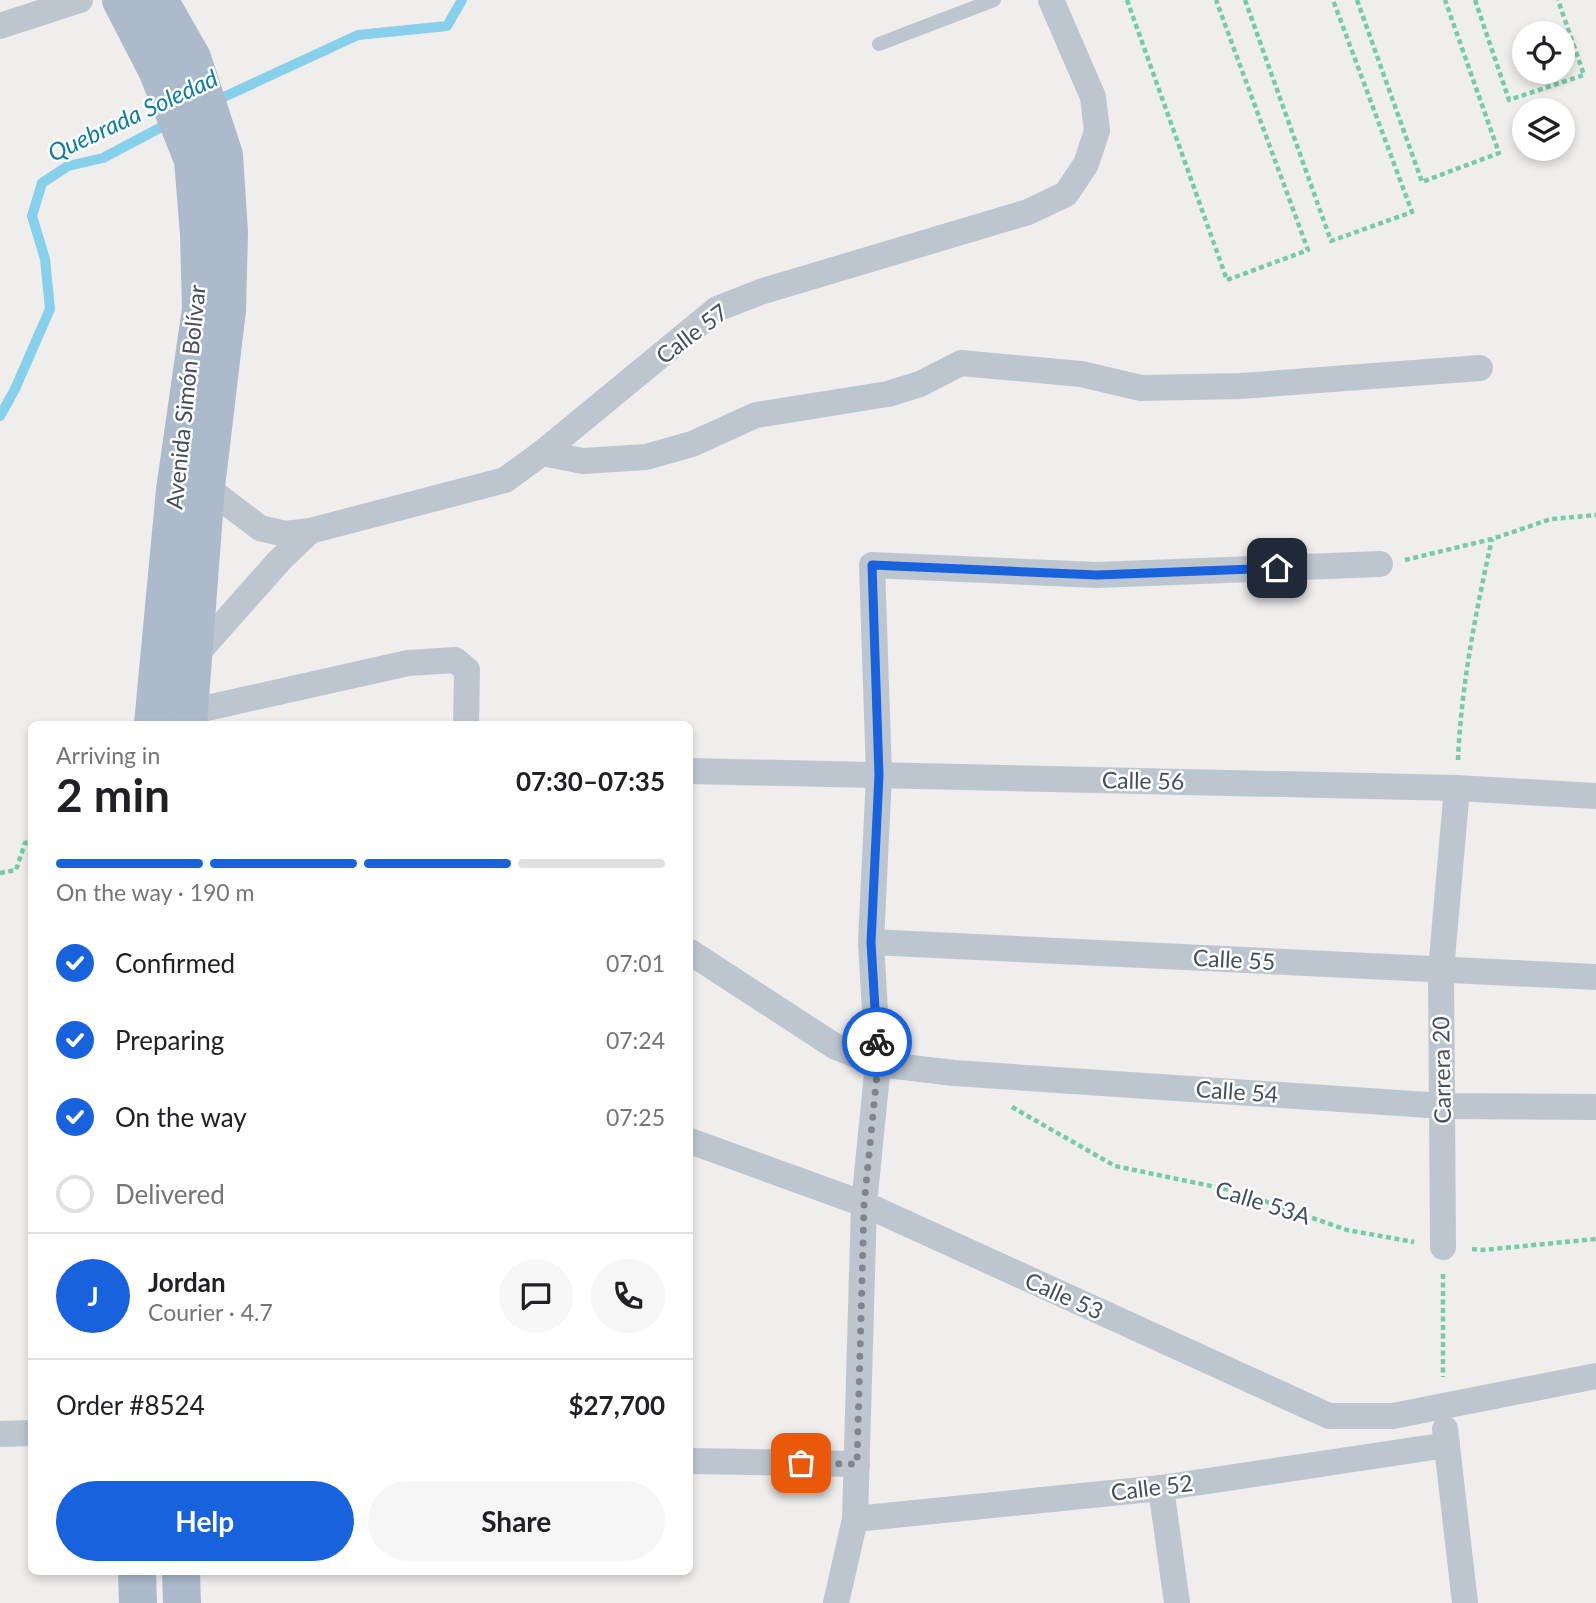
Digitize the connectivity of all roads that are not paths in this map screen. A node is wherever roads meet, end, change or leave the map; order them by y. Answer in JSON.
{"nodes":[{"id":1,"x":80,"y":0,"type":"edge"},
{"id":2,"x":121,"y":0,"type":"edge"},
{"id":3,"x":159,"y":0,"type":"edge"},
{"id":4,"x":993,"y":0,"type":"edge"},
{"id":5,"x":1051,"y":0,"type":"edge"},
{"id":6,"x":0,"y":26,"type":"edge"},
{"id":7,"x":879,"y":44,"type":"dead end"},
{"id":8,"x":175,"y":64,"type":"junction"},
{"id":9,"x":208,"y":158,"type":"junction"},
{"id":10,"x":1480,"y":368,"type":"dead end"},
{"id":11,"x":542,"y":453,"type":"junction"},
{"id":12,"x":206,"y":487,"type":"junction"},
{"id":13,"x":310,"y":531,"type":"junction"},
{"id":14,"x":1380,"y":564,"type":"road end"},
{"id":15,"x":191,"y":660,"type":"junction"},
{"id":16,"x":188,"y":718,"type":"edge"},
{"id":17,"x":153,"y":721,"type":"edge"},
{"id":18,"x":467,"y":721,"type":"edge"},
{"id":19,"x":693,"y":771,"type":"edge"},
{"id":20,"x":879,"y":775,"type":"junction"},
{"id":21,"x":1457,"y":788,"type":"junction"},
{"id":22,"x":1596,"y":796,"type":"edge"},
{"id":23,"x":871,"y":942,"type":"junction"},
{"id":24,"x":693,"y":954,"type":"edge"},
{"id":25,"x":1441,"y":970,"type":"junction"},
{"id":26,"x":1596,"y":977,"type":"edge"},
{"id":27,"x":878,"y":1064,"type":"junction"},
{"id":28,"x":1443,"y":1106,"type":"junction"},
{"id":29,"x":1596,"y":1107,"type":"edge"},
{"id":30,"x":693,"y":1142,"type":"edge"},
{"id":31,"x":864,"y":1205,"type":"junction"},
{"id":32,"x":1443,"y":1247,"type":"road end"},
{"id":33,"x":1596,"y":1378,"type":"edge"},
{"id":34,"x":1443,"y":1406,"type":"junction"},
{"id":35,"x":28,"y":1433,"type":"edge"},
{"id":36,"x":0,"y":1434,"type":"edge"},
{"id":37,"x":1447,"y":1445,"type":"junction"},
{"id":38,"x":693,"y":1461,"type":"edge"},
{"id":39,"x":857,"y":1464,"type":"junction"},
{"id":40,"x":1161,"y":1488,"type":"junction"},
{"id":41,"x":855,"y":1519,"type":"junction"},
{"id":42,"x":138,"y":1575,"type":"edge"},
{"id":43,"x":181,"y":1575,"type":"edge"},
{"id":44,"x":138,"y":1603,"type":"edge"},
{"id":45,"x":181,"y":1603,"type":"edge"},
{"id":46,"x":836,"y":1603,"type":"edge"},
{"id":47,"x":1177,"y":1603,"type":"edge"},
{"id":48,"x":1465,"y":1603,"type":"edge"}],
"edges":[{"from":1,"to":6,"type":"street"},
{"from":2,"to":8,"type":"main road","name":"Avenida Simón Bolívar"},
{"from":3,"to":8,"type":"main road","name":"Avenida Simón Bolívar"},
{"from":4,"to":7,"type":"lane"},
{"from":5,"to":11,"type":"street","name":"Calle 57"},
{"from":8,"to":9,"type":"main road","name":"Avenida Simón Bolívar"},
{"from":9,"to":12,"type":"main road","name":"Avenida Simón Bolívar"},
{"from":9,"to":17,"type":"main road","name":"Avenida Simón Bolívar"},
{"from":10,"to":11,"type":"street"},
{"from":11,"to":13,"type":"street","name":"Calle 57"},
{"from":12,"to":13,"type":"street","name":"Calle 57"},
{"from":12,"to":15,"type":"main road","name":"Avenida Simón Bolívar"},
{"from":13,"to":15,"type":"street","name":"Calle 57"},
{"from":14,"to":20,"type":"street"},
{"from":15,"to":16,"type":"main road","name":"Avenida Simón Bolívar"},
{"from":16,"to":18,"type":"street"},
{"from":19,"to":20,"type":"street","name":"Calle 56"},
{"from":20,"to":21,"type":"street","name":"Calle 56"},
{"from":20,"to":23,"type":"street"},
{"from":21,"to":22,"type":"street","name":"Calle 56"},
{"from":21,"to":25,"type":"street","name":"Carrera 20"},
{"from":23,"to":25,"type":"street","name":"Calle 55"},
{"from":23,"to":27,"type":"street"},
{"from":24,"to":27,"type":"street"},
{"from":25,"to":26,"type":"street","name":"Calle 55"},
{"from":25,"to":28,"type":"street","name":"Carrera 20"},
{"from":27,"to":28,"type":"street","name":"Calle 54"},
{"from":27,"to":31,"type":"street"},
{"from":28,"to":29,"type":"street","name":"Calle 54"},
{"from":28,"to":32,"type":"street","name":"Carrera 20"},
{"from":30,"to":31,"type":"street","name":"Calle 53"},
{"from":31,"to":34,"type":"street","name":"Calle 53"},
{"from":31,"to":39,"type":"street"},
{"from":33,"to":34,"type":"street"},
{"from":34,"to":37,"type":"street"},
{"from":35,"to":36,"type":"street"},
{"from":37,"to":40,"type":"street","name":"Calle 52"},
{"from":37,"to":48,"type":"street"},
{"from":38,"to":39,"type":"street"},
{"from":39,"to":41,"type":"street"},
{"from":40,"to":41,"type":"street","name":"Calle 52"},
{"from":40,"to":47,"type":"street"},
{"from":41,"to":46,"type":"street"},
{"from":42,"to":44,"type":"main road"},
{"from":43,"to":45,"type":"main road"}]}
